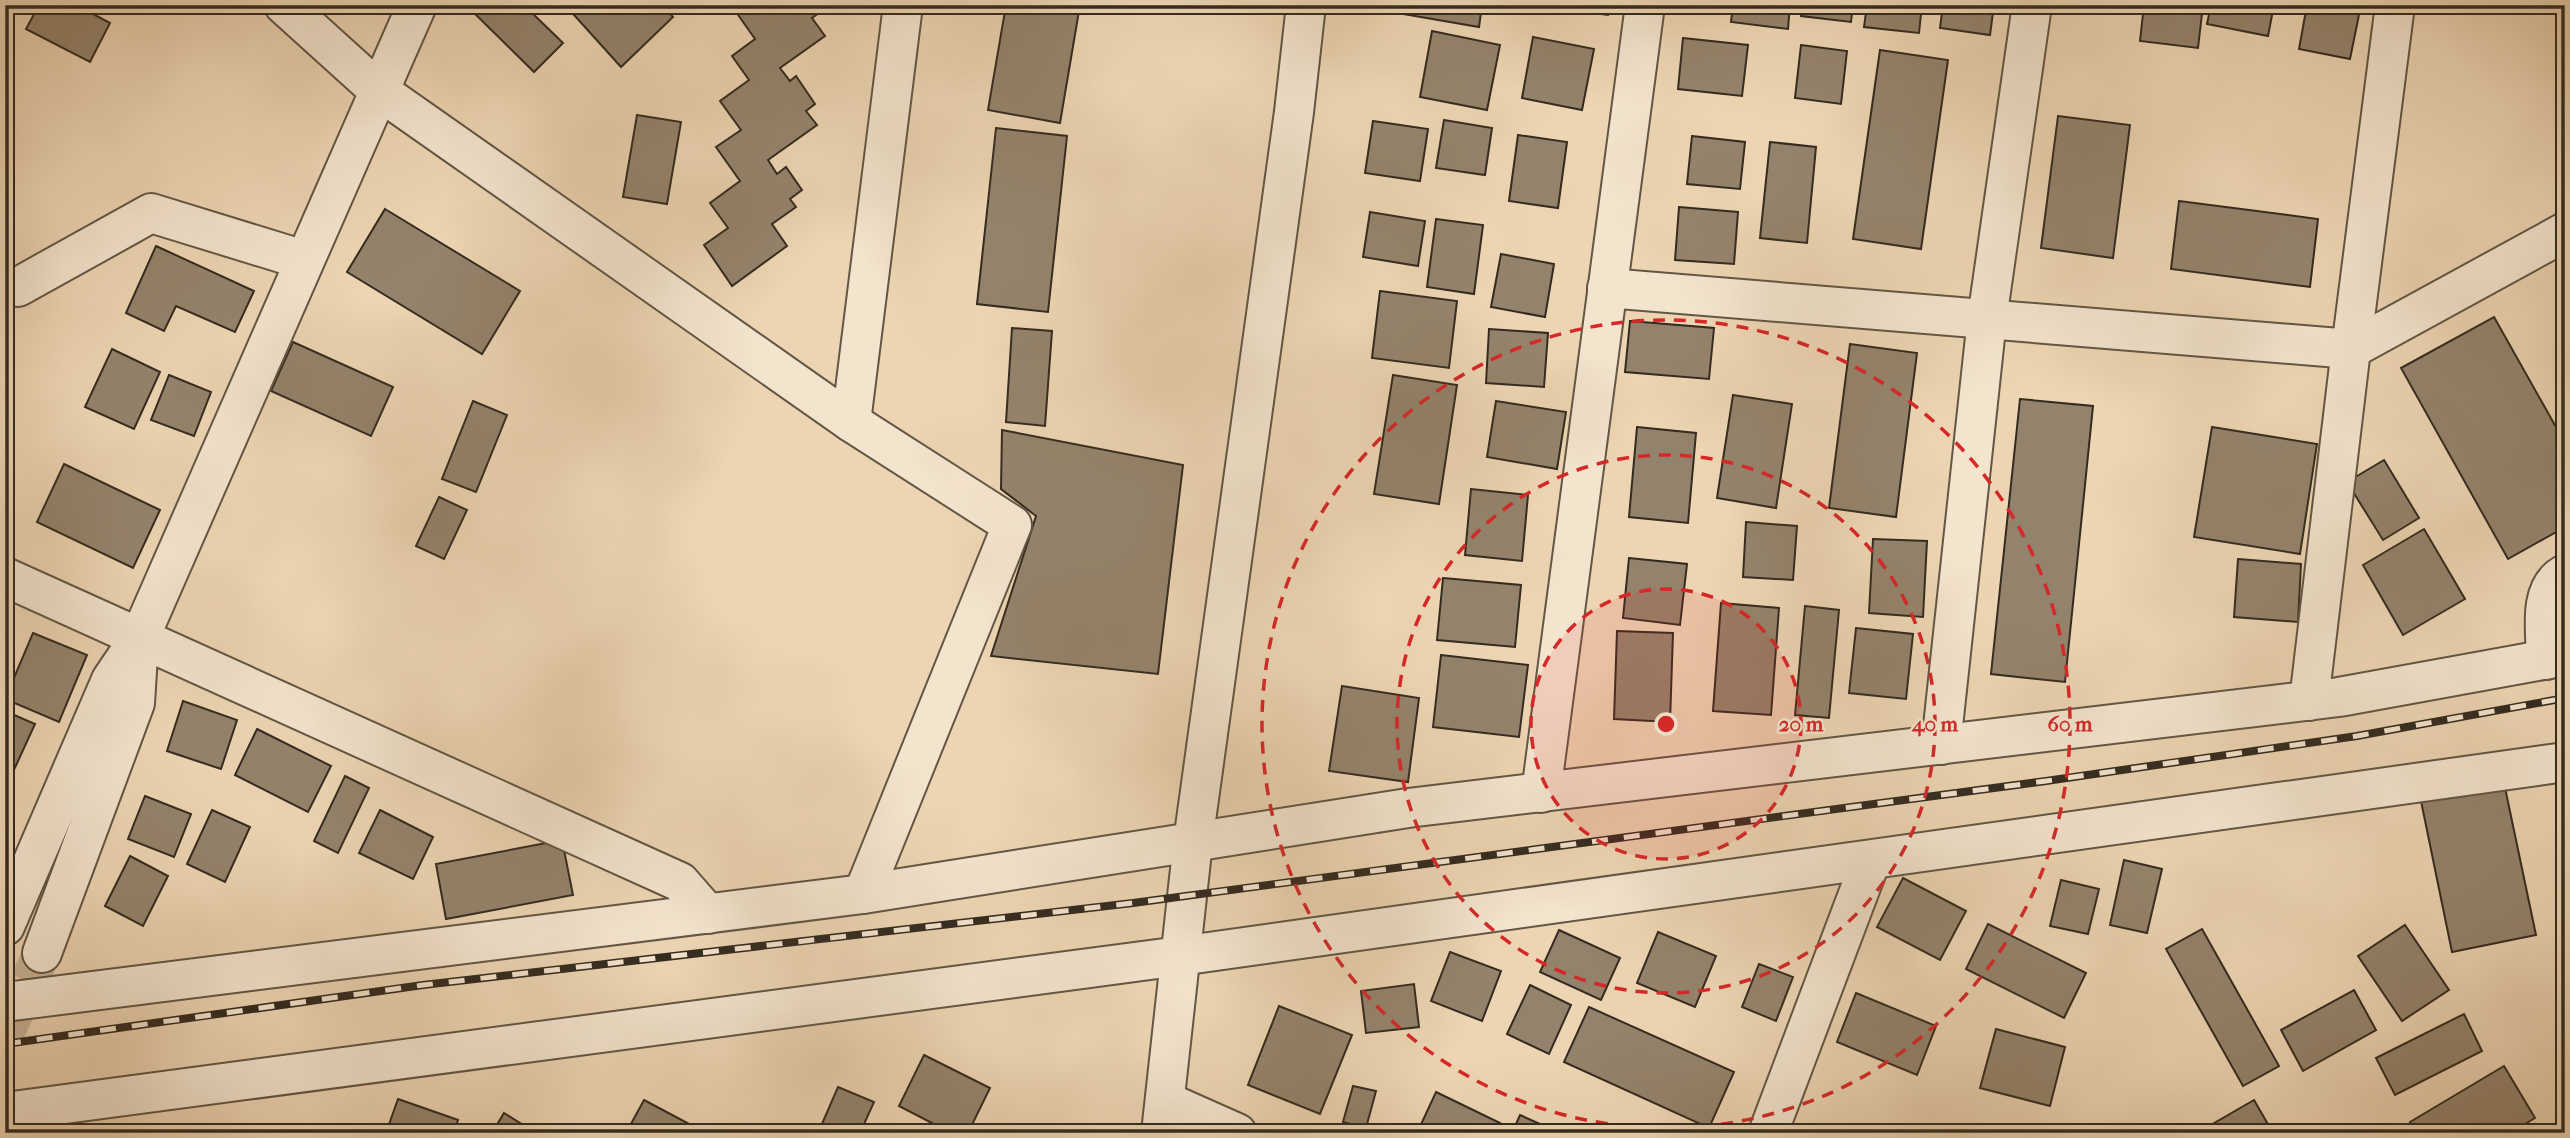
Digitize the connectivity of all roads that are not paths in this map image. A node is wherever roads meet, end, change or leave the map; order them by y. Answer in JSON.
{"nodes":[{"id":1,"x":285,"y":5,"type":"edge"},
{"id":2,"x":417,"y":5,"type":"edge"},
{"id":3,"x":903,"y":5,"type":"edge"},
{"id":4,"x":1306,"y":5,"type":"edge"},
{"id":5,"x":1645,"y":5,"type":"edge"},
{"id":6,"x":2032,"y":5,"type":"edge"},
{"id":7,"x":2395,"y":5,"type":"edge"},
{"id":8,"x":378,"y":90,"type":"junction"},
{"id":9,"x":2565,"y":232,"type":"edge"},
{"id":10,"x":304,"y":260,"type":"junction"},
{"id":11,"x":18,"y":287,"type":"dead end"},
{"id":12,"x":1607,"y":288,"type":"junction"},
{"id":13,"x":1987,"y":319,"type":"junction"},
{"id":14,"x":2351,"y":349,"type":"junction"},
{"id":15,"x":850,"y":422,"type":"junction"},
{"id":16,"x":2565,"y":574,"type":"edge"},
{"id":17,"x":5,"y":577,"type":"edge"},
{"id":18,"x":139,"y":637,"type":"junction"},
{"id":19,"x":2556,"y":658,"type":"edge"},
{"id":20,"x":2309,"y":701,"type":"junction"},
{"id":21,"x":1941,"y":745,"type":"junction"},
{"id":22,"x":2565,"y":762,"type":"edge"},
{"id":23,"x":1541,"y":793,"type":"junction"},
{"id":24,"x":1193,"y":842,"type":"junction"},
{"id":25,"x":1871,"y":860,"type":"junction"},
{"id":26,"x":863,"y":894,"type":"junction"},
{"id":27,"x":708,"y":914,"type":"junction"},
{"id":28,"x":5,"y":926,"type":"edge"},
{"id":29,"x":42,"y":953,"type":"tunnel mouth"},
{"id":30,"x":1180,"y":956,"type":"junction"},
{"id":31,"x":5,"y":1002,"type":"edge"},
{"id":32,"x":1163,"y":1117,"type":"edge"},
{"id":33,"x":14,"y":1118,"type":"edge"},
{"id":34,"x":1237,"y":1133,"type":"edge"},
{"id":35,"x":1768,"y":1133,"type":"edge"}],
"edges":[{"from":1,"to":8,"type":"street"},
{"from":2,"to":8,"type":"street"},
{"from":3,"to":15,"type":"street"},
{"from":4,"to":24,"type":"street"},
{"from":5,"to":12,"type":"street"},
{"from":6,"to":13,"type":"street"},
{"from":7,"to":14,"type":"street"},
{"from":8,"to":10,"type":"street"},
{"from":8,"to":15,"type":"street"},
{"from":9,"to":14,"type":"street"},
{"from":10,"to":11,"type":"street"},
{"from":10,"to":18,"type":"street"},
{"from":12,"to":13,"type":"street"},
{"from":12,"to":23,"type":"street"},
{"from":13,"to":14,"type":"street"},
{"from":13,"to":21,"type":"street"},
{"from":14,"to":20,"type":"street"},
{"from":15,"to":26,"type":"street"},
{"from":16,"to":19,"type":"street"},
{"from":17,"to":18,"type":"street"},
{"from":18,"to":27,"type":"street"},
{"from":18,"to":28,"type":"street"},
{"from":18,"to":29,"type":"street"},
{"from":19,"to":20,"type":"street"},
{"from":20,"to":21,"type":"street"},
{"from":21,"to":23,"type":"street"},
{"from":22,"to":25,"type":"street"},
{"from":23,"to":24,"type":"street"},
{"from":24,"to":26,"type":"street"},
{"from":24,"to":30,"type":"street"},
{"from":25,"to":30,"type":"street"},
{"from":25,"to":35,"type":"street"},
{"from":26,"to":27,"type":"street"},
{"from":27,"to":31,"type":"street"},
{"from":30,"to":32,"type":"street"},
{"from":30,"to":33,"type":"street"},
{"from":32,"to":34,"type":"street"}]}
